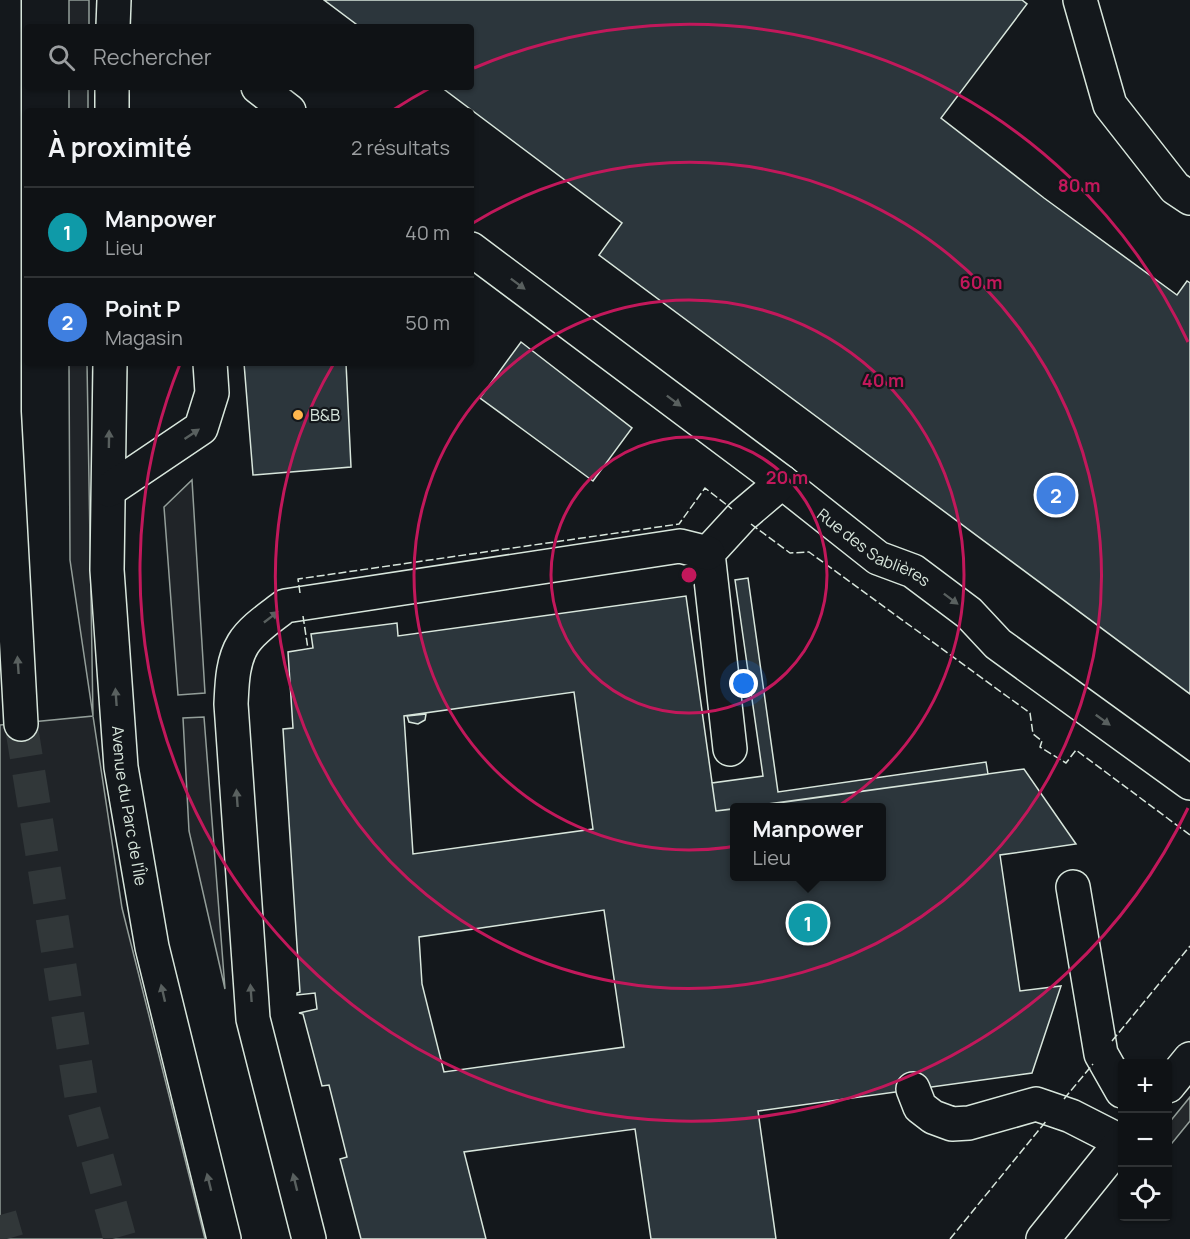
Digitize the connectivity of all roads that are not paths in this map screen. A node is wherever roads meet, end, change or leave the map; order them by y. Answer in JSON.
{"nodes":[{"id":1,"x":4,"y":0,"type":"edge"},
{"id":2,"x":114,"y":0,"type":"edge"},
{"id":3,"x":1080,"y":0,"type":"edge"},
{"id":4,"x":113,"y":24,"type":"edge"},
{"id":5,"x":262,"y":90,"type":"edge"},
{"id":6,"x":285,"y":108,"type":"edge"},
{"id":7,"x":1190,"y":198,"type":"edge"},
{"id":8,"x":474,"y":251,"type":"edge"},
{"id":9,"x":110,"y":366,"type":"edge"},
{"id":10,"x":210,"y":366,"type":"edge"},
{"id":11,"x":782,"y":482,"type":"junction"},
{"id":12,"x":109,"y":490,"type":"junction"},
{"id":13,"x":708,"y":553,"type":"junction"},
{"id":14,"x":21,"y":724,"type":"tunnel mouth"},
{"id":15,"x":730,"y":749,"type":"dead end"},
{"id":16,"x":1190,"y":783,"type":"edge"},
{"id":17,"x":1073,"y":887,"type":"dead end"},
{"id":18,"x":1190,"y":1059,"type":"edge"},
{"id":19,"x":1172,"y":1080,"type":"edge"},
{"id":20,"x":1118,"y":1084,"type":"edge"},
{"id":21,"x":913,"y":1089,"type":"dead end"},
{"id":22,"x":1118,"y":1139,"type":"edge"},
{"id":23,"x":1118,"y":1146,"type":"edge"},
{"id":24,"x":224,"y":1239,"type":"edge"},
{"id":25,"x":309,"y":1239,"type":"edge"},
{"id":26,"x":1043,"y":1239,"type":"edge"}],
"edges":[{"from":14,"to":1,"type":"main road","one_way":true},
{"from":2,"to":4,"type":"main road"},
{"from":3,"to":7,"type":"main road"},
{"from":5,"to":6,"type":"main road"},
{"from":8,"to":11,"type":"main road","name":"Rue des Sablières","one_way":true},
{"from":12,"to":9,"type":"main road","name":"Avenue du Parc de l'Île","one_way":true},
{"from":12,"to":10,"type":"main road","one_way":true},
{"from":11,"to":13,"type":"main road"},
{"from":11,"to":16,"type":"main road","name":"Rue des Sablières","one_way":true},
{"from":24,"to":12,"type":"main road","name":"Avenue du Parc de l'Île","one_way":true},
{"from":13,"to":15,"type":"main road"},
{"from":25,"to":13,"type":"main road","one_way":true},
{"from":17,"to":20,"type":"main road"},
{"from":18,"to":19,"type":"main road"},
{"from":21,"to":22,"type":"main road"},
{"from":23,"to":26,"type":"main road"}]}
